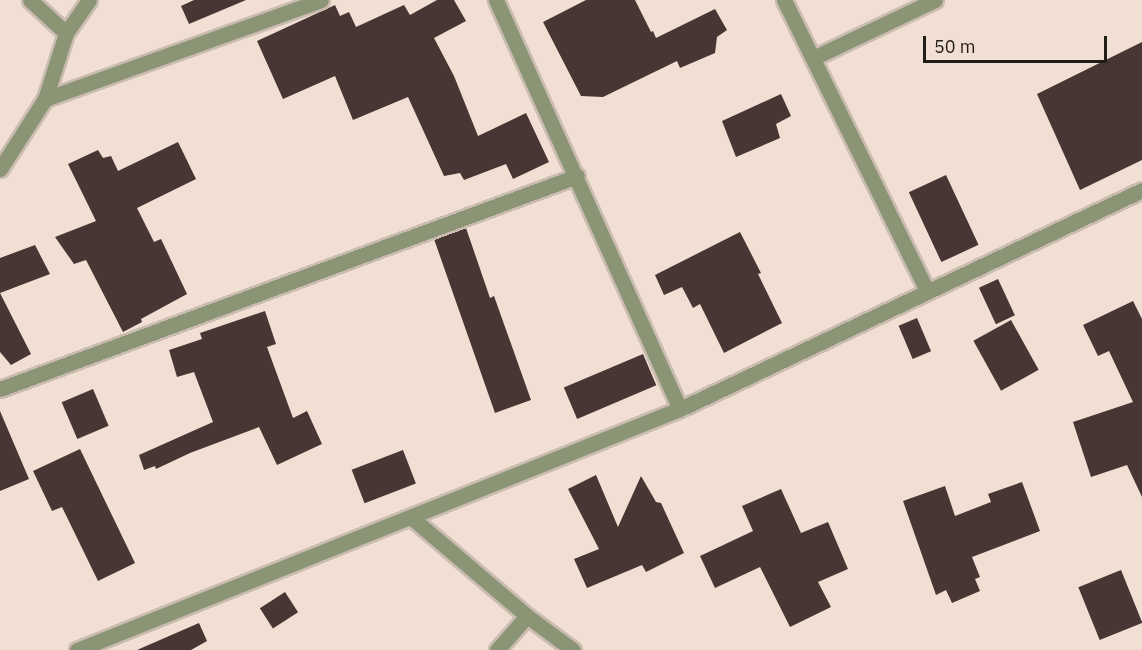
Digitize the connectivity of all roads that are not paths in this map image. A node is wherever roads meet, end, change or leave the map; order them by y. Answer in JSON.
{"nodes":[{"id":1,"x":30,"y":0,"type":"edge"},
{"id":2,"x":88,"y":0,"type":"edge"},
{"id":3,"x":321,"y":0,"type":"edge"},
{"id":4,"x":496,"y":0,"type":"edge"},
{"id":5,"x":784,"y":0,"type":"edge"},
{"id":6,"x":935,"y":0,"type":"edge"},
{"id":7,"x":66,"y":33,"type":"junction"},
{"id":8,"x":813,"y":58,"type":"junction"},
{"id":9,"x":45,"y":99,"type":"junction"},
{"id":10,"x":0,"y":169,"type":"edge"},
{"id":11,"x":577,"y":176,"type":"junction"},
{"id":12,"x":1142,"y":190,"type":"edge"},
{"id":13,"x":927,"y":290,"type":"junction"},
{"id":14,"x":0,"y":389,"type":"edge"},
{"id":15,"x":680,"y":409,"type":"junction"},
{"id":16,"x":412,"y":518,"type":"junction"},
{"id":17,"x":527,"y":616,"type":"junction"},
{"id":18,"x":77,"y":650,"type":"edge"},
{"id":19,"x":497,"y":650,"type":"edge"},
{"id":20,"x":573,"y":650,"type":"edge"}],
"edges":[{"from":1,"to":7,"type":"street"},
{"from":2,"to":7,"type":"street"},
{"from":3,"to":9,"type":"street"},
{"from":4,"to":11,"type":"street"},
{"from":5,"to":8,"type":"street"},
{"from":6,"to":8,"type":"street"},
{"from":7,"to":9,"type":"street"},
{"from":8,"to":13,"type":"street"},
{"from":9,"to":10,"type":"street"},
{"from":11,"to":14,"type":"street"},
{"from":11,"to":15,"type":"street"},
{"from":12,"to":13,"type":"street"},
{"from":13,"to":15,"type":"street"},
{"from":15,"to":16,"type":"street"},
{"from":16,"to":17,"type":"street"},
{"from":16,"to":18,"type":"street"},
{"from":17,"to":19,"type":"street"},
{"from":17,"to":20,"type":"street"}]}
